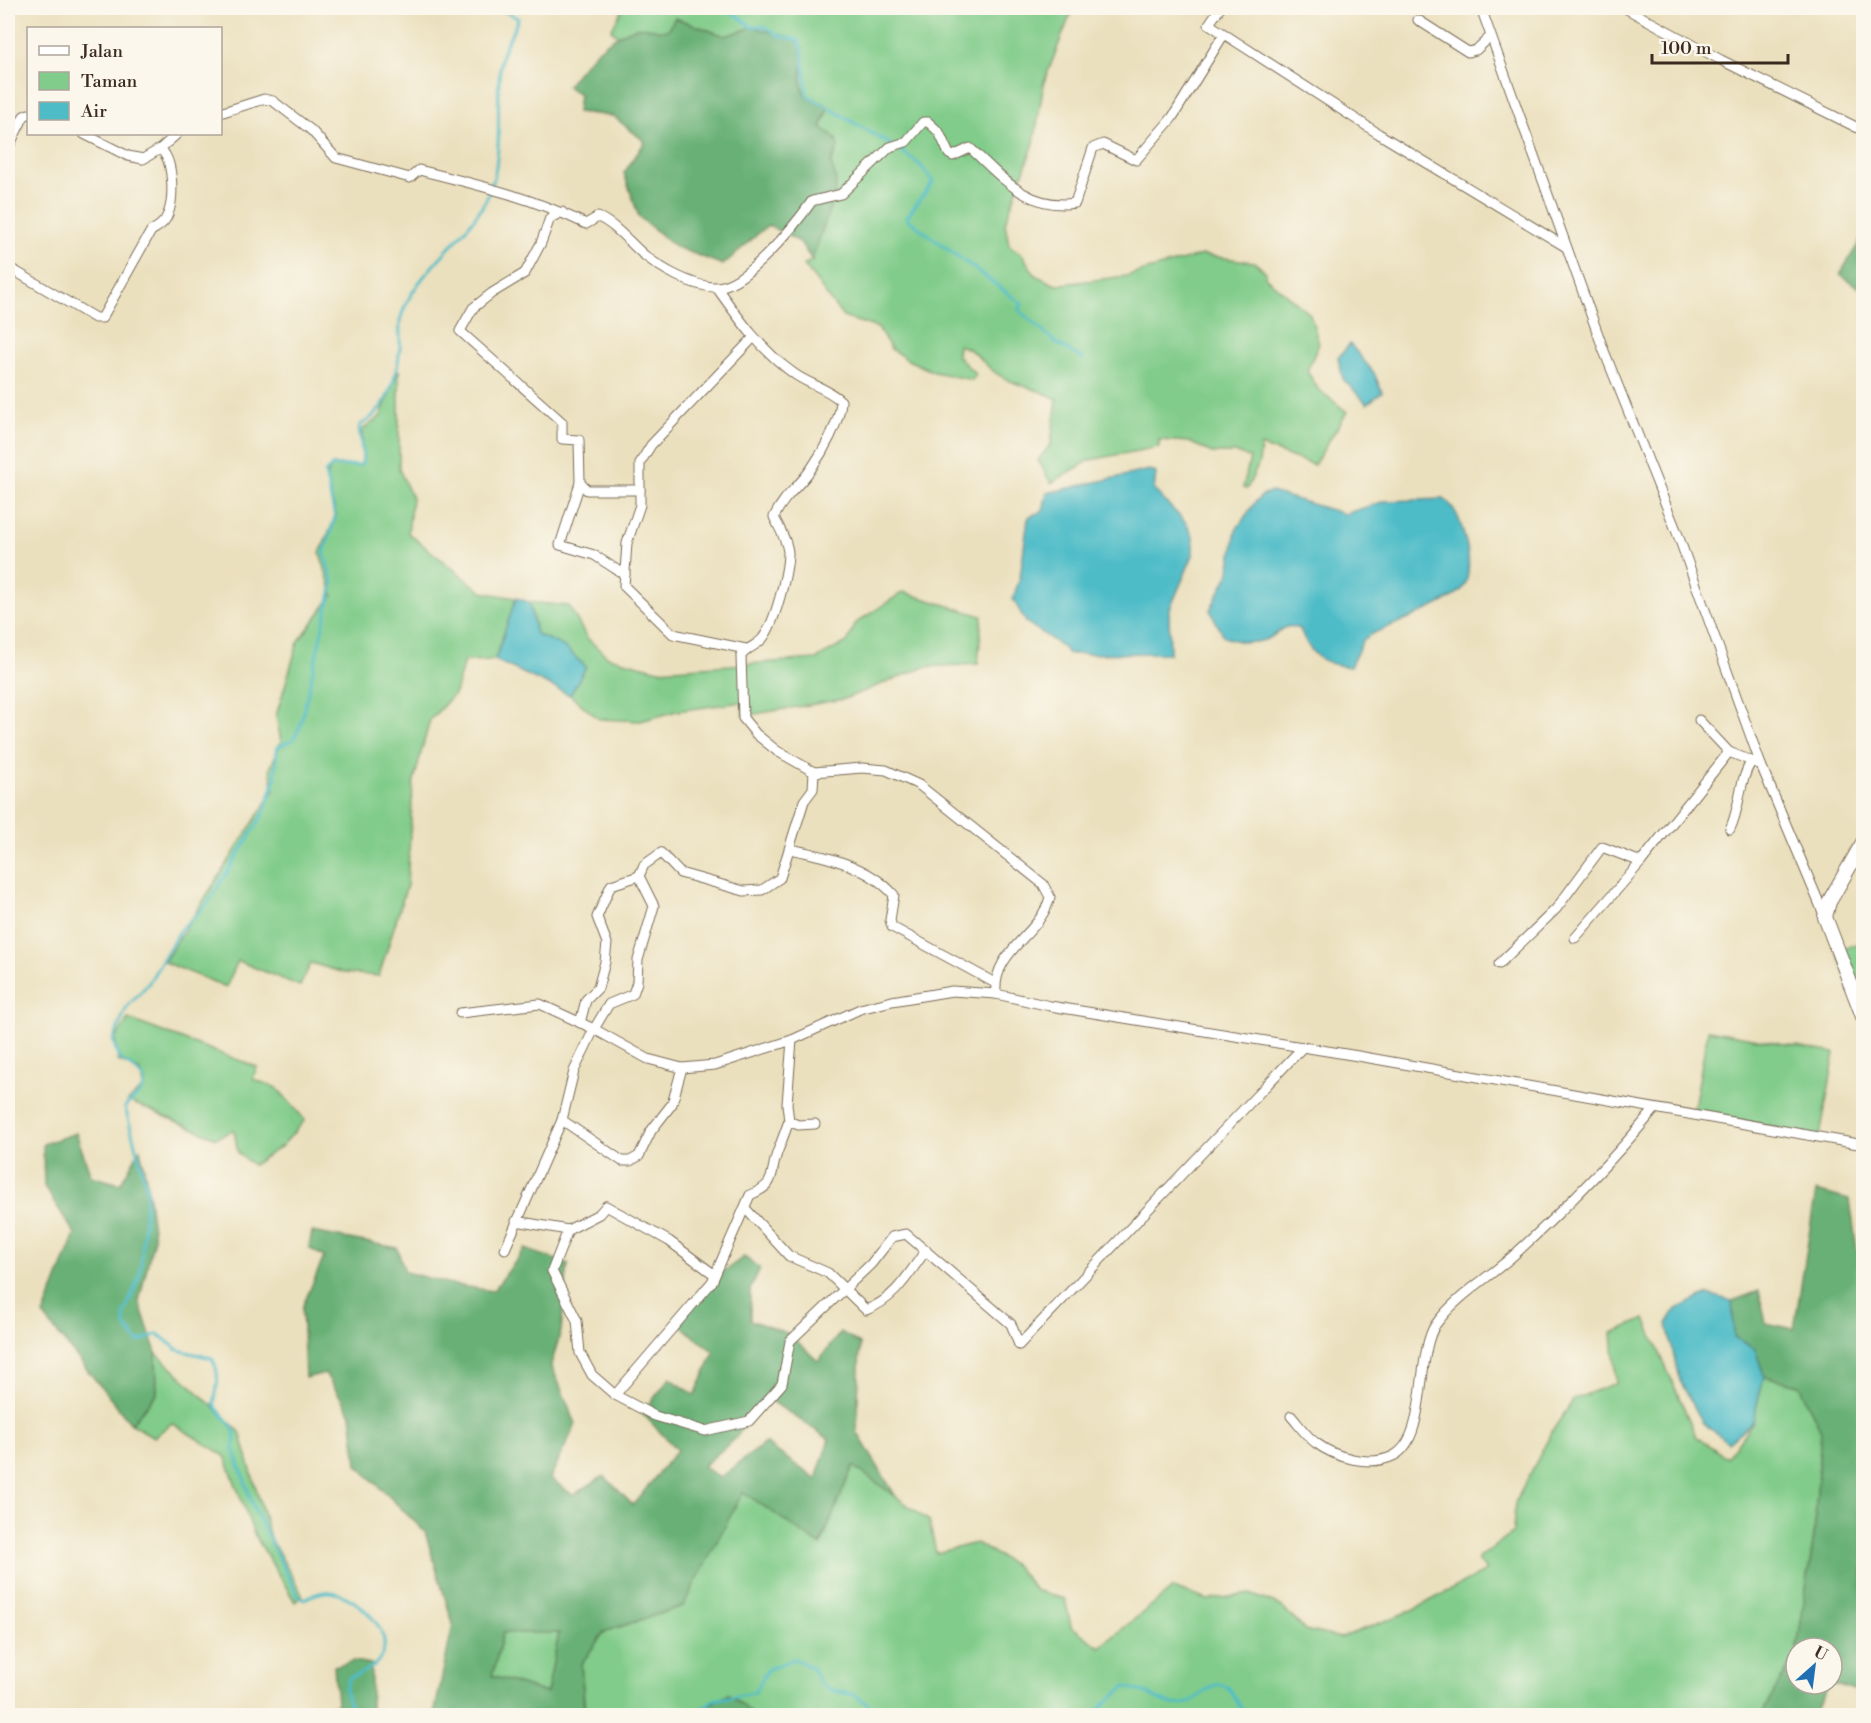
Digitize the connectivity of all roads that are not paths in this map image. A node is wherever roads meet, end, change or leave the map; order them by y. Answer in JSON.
{"nodes":[{"id":1,"x":1220,"y":8,"type":"edge"},
{"id":2,"x":1481,"y":8,"type":"edge"},
{"id":3,"x":1625,"y":8,"type":"edge"},
{"id":4,"x":1418,"y":20,"type":"dead end"},
{"id":5,"x":1224,"y":34,"type":"junction"},
{"id":6,"x":1490,"y":37,"type":"junction"},
{"id":7,"x":222,"y":112,"type":"edge"},
{"id":8,"x":27,"y":114,"type":"edge"},
{"id":9,"x":1863,"y":130,"type":"edge"},
{"id":10,"x":86,"y":135,"type":"edge"},
{"id":11,"x":176,"y":135,"type":"edge"},
{"id":12,"x":8,"y":148,"type":"edge"},
{"id":13,"x":160,"y":149,"type":"junction"},
{"id":14,"x":562,"y":212,"type":"junction"},
{"id":15,"x":1566,"y":247,"type":"junction"},
{"id":16,"x":8,"y":267,"type":"edge"},
{"id":17,"x":717,"y":288,"type":"junction"},
{"id":18,"x":753,"y":338,"type":"junction"},
{"id":19,"x":580,"y":483,"type":"junction"},
{"id":20,"x":640,"y":490,"type":"junction"},
{"id":21,"x":625,"y":575,"type":"junction"},
{"id":22,"x":746,"y":649,"type":"junction"},
{"id":23,"x":1699,"y":720,"type":"dead end"},
{"id":24,"x":1729,"y":752,"type":"junction"},
{"id":25,"x":1751,"y":762,"type":"junction"},
{"id":26,"x":1761,"y":765,"type":"junction"},
{"id":27,"x":814,"y":772,"type":"junction"},
{"id":28,"x":1730,"y":829,"type":"dead end"},
{"id":29,"x":1863,"y":841,"type":"edge"},
{"id":30,"x":790,"y":849,"type":"junction"},
{"id":31,"x":1641,"y":862,"type":"junction"},
{"id":32,"x":639,"y":876,"type":"junction"},
{"id":33,"x":1825,"y":917,"type":"junction"},
{"id":34,"x":1575,"y":938,"type":"dead end"},
{"id":35,"x":1499,"y":964,"type":"dead end"},
{"id":36,"x":995,"y":983,"type":"junction"},
{"id":37,"x":996,"y":994,"type":"junction"},
{"id":38,"x":460,"y":1014,"type":"dead end"},
{"id":39,"x":1863,"y":1019,"type":"edge"},
{"id":40,"x":580,"y":1023,"type":"junction"},
{"id":41,"x":594,"y":1029,"type":"junction"},
{"id":42,"x":792,"y":1040,"type":"junction"},
{"id":43,"x":1302,"y":1048,"type":"junction"},
{"id":44,"x":682,"y":1068,"type":"junction"},
{"id":45,"x":1654,"y":1110,"type":"junction"},
{"id":46,"x":562,"y":1120,"type":"junction"},
{"id":47,"x":789,"y":1121,"type":"junction"},
{"id":48,"x":815,"y":1124,"type":"dead end"},
{"id":49,"x":1863,"y":1144,"type":"edge"},
{"id":50,"x":745,"y":1208,"type":"junction"},
{"id":51,"x":516,"y":1221,"type":"junction"},
{"id":52,"x":568,"y":1230,"type":"junction"},
{"id":53,"x":505,"y":1250,"type":"dead end"},
{"id":54,"x":926,"y":1250,"type":"junction"},
{"id":55,"x":715,"y":1275,"type":"junction"},
{"id":56,"x":845,"y":1290,"type":"junction"},
{"id":57,"x":615,"y":1395,"type":"junction"},
{"id":58,"x":1291,"y":1416,"type":"dead end"}],
"edges":[{"from":1,"to":5,"type":"street"},
{"from":2,"to":6,"type":"street"},
{"from":3,"to":9,"type":"street"},
{"from":4,"to":6,"type":"street"},
{"from":5,"to":15,"type":"street"},
{"from":5,"to":17,"type":"street"},
{"from":6,"to":15,"type":"street"},
{"from":7,"to":14,"type":"street"},
{"from":8,"to":12,"type":"street"},
{"from":10,"to":13,"type":"street"},
{"from":11,"to":13,"type":"street"},
{"from":13,"to":16,"type":"street"},
{"from":14,"to":17,"type":"street"},
{"from":14,"to":19,"type":"street"},
{"from":15,"to":26,"type":"street"},
{"from":17,"to":18,"type":"street"},
{"from":18,"to":20,"type":"street"},
{"from":18,"to":22,"type":"street"},
{"from":19,"to":20,"type":"street"},
{"from":19,"to":21,"type":"street"},
{"from":20,"to":21,"type":"street"},
{"from":21,"to":22,"type":"street"},
{"from":22,"to":27,"type":"street"},
{"from":23,"to":24,"type":"street"},
{"from":24,"to":25,"type":"street"},
{"from":24,"to":31,"type":"street"},
{"from":25,"to":26,"type":"street"},
{"from":25,"to":28,"type":"street"},
{"from":26,"to":33,"type":"street"},
{"from":27,"to":30,"type":"street"},
{"from":27,"to":36,"type":"street"},
{"from":29,"to":33,"type":"street"},
{"from":30,"to":32,"type":"street"},
{"from":30,"to":36,"type":"street"},
{"from":31,"to":34,"type":"street"},
{"from":31,"to":35,"type":"street"},
{"from":32,"to":40,"type":"street"},
{"from":32,"to":41,"type":"street"},
{"from":33,"to":39,"type":"street"},
{"from":36,"to":37,"type":"street"},
{"from":37,"to":42,"type":"street"},
{"from":37,"to":43,"type":"street"},
{"from":38,"to":40,"type":"street"},
{"from":40,"to":41,"type":"street"},
{"from":41,"to":44,"type":"street"},
{"from":41,"to":46,"type":"street"},
{"from":42,"to":44,"type":"street"},
{"from":42,"to":47,"type":"street"},
{"from":43,"to":45,"type":"street"},
{"from":43,"to":54,"type":"street"},
{"from":44,"to":46,"type":"street"},
{"from":45,"to":49,"type":"street"},
{"from":45,"to":58,"type":"street"},
{"from":46,"to":51,"type":"street"},
{"from":47,"to":48,"type":"street"},
{"from":47,"to":50,"type":"street"},
{"from":50,"to":55,"type":"street"},
{"from":50,"to":56,"type":"street"},
{"from":51,"to":52,"type":"street"},
{"from":51,"to":53,"type":"street"},
{"from":52,"to":55,"type":"street"},
{"from":52,"to":57,"type":"street"},
{"from":54,"to":56,"type":"street"},
{"from":54,"to":56,"type":"street"},
{"from":55,"to":57,"type":"street"},
{"from":56,"to":57,"type":"street"}]}
